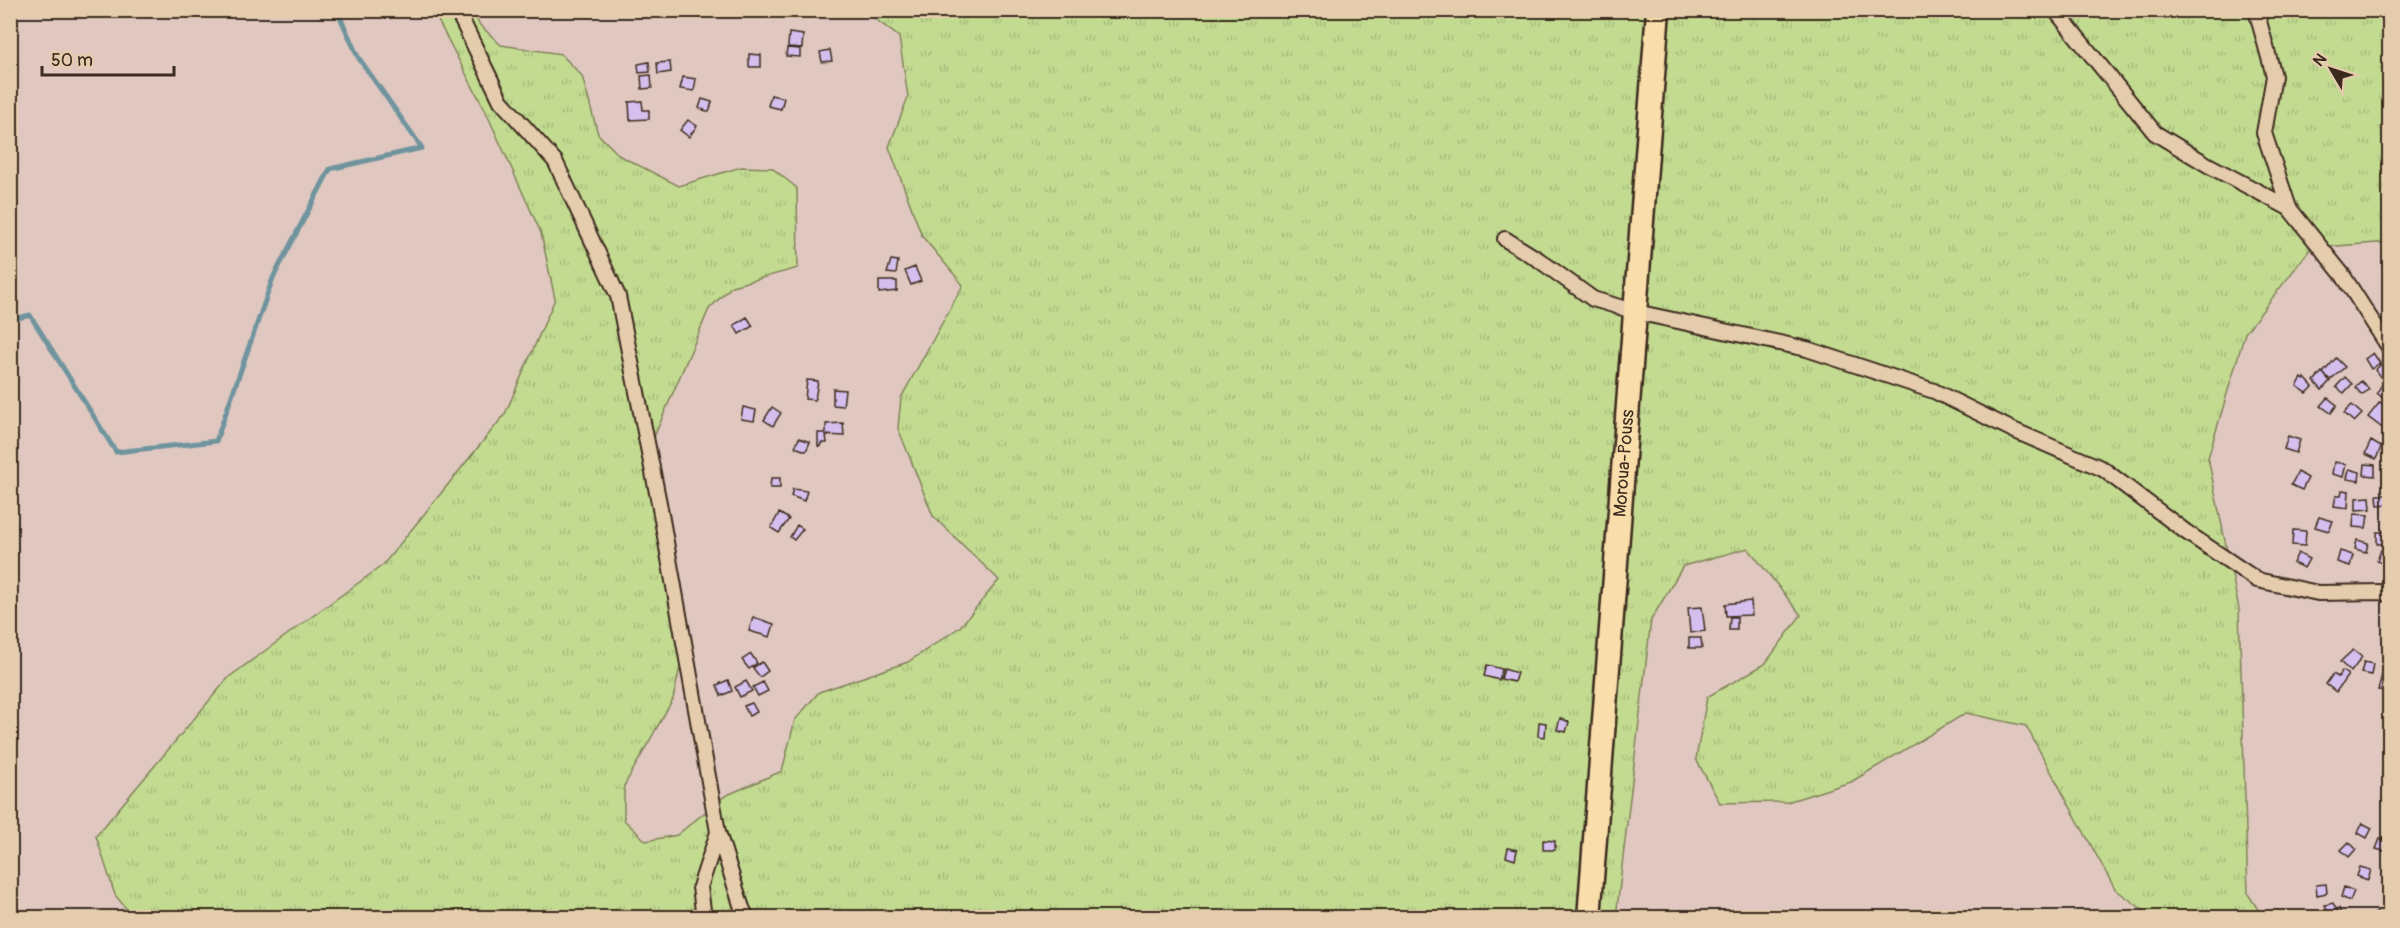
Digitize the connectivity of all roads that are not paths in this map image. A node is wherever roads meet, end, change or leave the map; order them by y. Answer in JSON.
{"nodes":[{"id":1,"x":457,"y":10,"type":"edge"},
{"id":2,"x":1658,"y":10,"type":"edge"},
{"id":3,"x":2055,"y":10,"type":"edge"},
{"id":4,"x":2256,"y":10,"type":"edge"},
{"id":5,"x":2289,"y":208,"type":"junction"},
{"id":6,"x":1505,"y":239,"type":"dead end"},
{"id":7,"x":1635,"y":312,"type":"junction"},
{"id":8,"x":2390,"y":349,"type":"edge"},
{"id":9,"x":2390,"y":595,"type":"edge"},
{"id":10,"x":718,"y":832,"type":"junction"},
{"id":11,"x":704,"y":918,"type":"edge"},
{"id":12,"x":747,"y":918,"type":"edge"},
{"id":13,"x":1589,"y":918,"type":"edge"}],
"edges":[{"from":1,"to":10,"type":"street"},
{"from":2,"to":7,"type":"main road","name":"Moroua-Pouss"},
{"from":3,"to":5,"type":"street"},
{"from":4,"to":5,"type":"street"},
{"from":5,"to":8,"type":"street"},
{"from":6,"to":7,"type":"street"},
{"from":7,"to":9,"type":"street"},
{"from":7,"to":13,"type":"main road","name":"Moroua-Pouss"},
{"from":10,"to":11,"type":"street"},
{"from":10,"to":12,"type":"street"}]}
